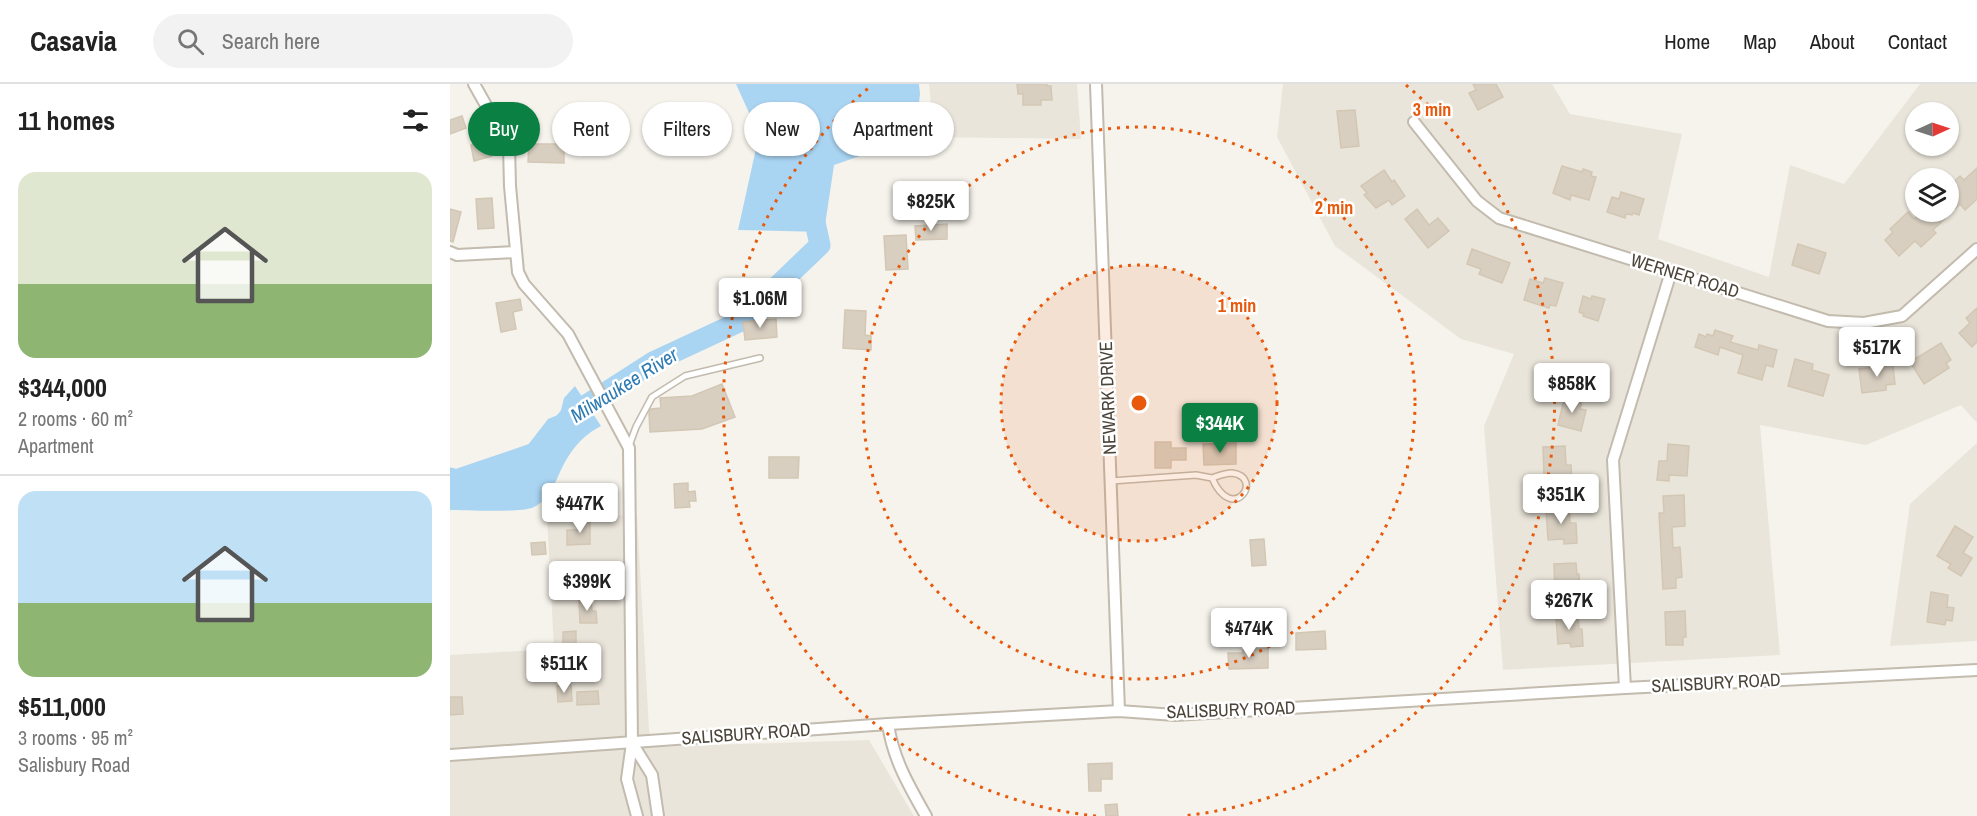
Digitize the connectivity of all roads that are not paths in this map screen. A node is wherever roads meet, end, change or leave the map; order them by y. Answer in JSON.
{"nodes":[{"id":1,"x":474,"y":84,"type":"edge"},
{"id":2,"x":1096,"y":84,"type":"edge"},
{"id":3,"x":1413,"y":122,"type":"dead end"},
{"id":4,"x":1977,"y":249,"type":"edge"},
{"id":5,"x":450,"y":252,"type":"edge"},
{"id":6,"x":516,"y":252,"type":"junction"},
{"id":7,"x":1671,"y":272,"type":"junction"},
{"id":8,"x":760,"y":358,"type":"dead end"},
{"id":9,"x":629,"y":448,"type":"junction"},
{"id":10,"x":1212,"y":477,"type":"junction"},
{"id":11,"x":1111,"y":481,"type":"junction"},
{"id":12,"x":1977,"y":670,"type":"edge"},
{"id":13,"x":1625,"y":688,"type":"junction"},
{"id":14,"x":1119,"y":711,"type":"junction"},
{"id":15,"x":888,"y":724,"type":"junction"},
{"id":16,"x":632,"y":742,"type":"junction"},
{"id":17,"x":450,"y":755,"type":"edge"},
{"id":18,"x":637,"y":816,"type":"edge"},
{"id":19,"x":658,"y":816,"type":"edge"},
{"id":20,"x":926,"y":816,"type":"edge"}],
"edges":[{"from":1,"to":6,"type":"street"},
{"from":2,"to":11,"type":"street","name":"NEWARK DRIVE"},
{"from":3,"to":7,"type":"street","name":"WERNER ROAD"},
{"from":4,"to":7,"type":"street","name":"WERNER ROAD"},
{"from":5,"to":6,"type":"street"},
{"from":6,"to":9,"type":"street"},
{"from":7,"to":13,"type":"street"},
{"from":8,"to":9,"type":"lane"},
{"from":9,"to":16,"type":"street"},
{"from":10,"to":10,"type":"lane"},
{"from":10,"to":11,"type":"lane"},
{"from":11,"to":14,"type":"street","name":"NEWARK DRIVE"},
{"from":12,"to":13,"type":"street","name":"SALISBURY ROAD"},
{"from":13,"to":14,"type":"street","name":"SALISBURY ROAD"},
{"from":14,"to":15,"type":"street","name":"SALISBURY ROAD"},
{"from":15,"to":16,"type":"street","name":"SALISBURY ROAD"},
{"from":15,"to":20,"type":"street"},
{"from":16,"to":17,"type":"street","name":"SALISBURY ROAD"},
{"from":16,"to":18,"type":"street"},
{"from":16,"to":19,"type":"street"}]}
